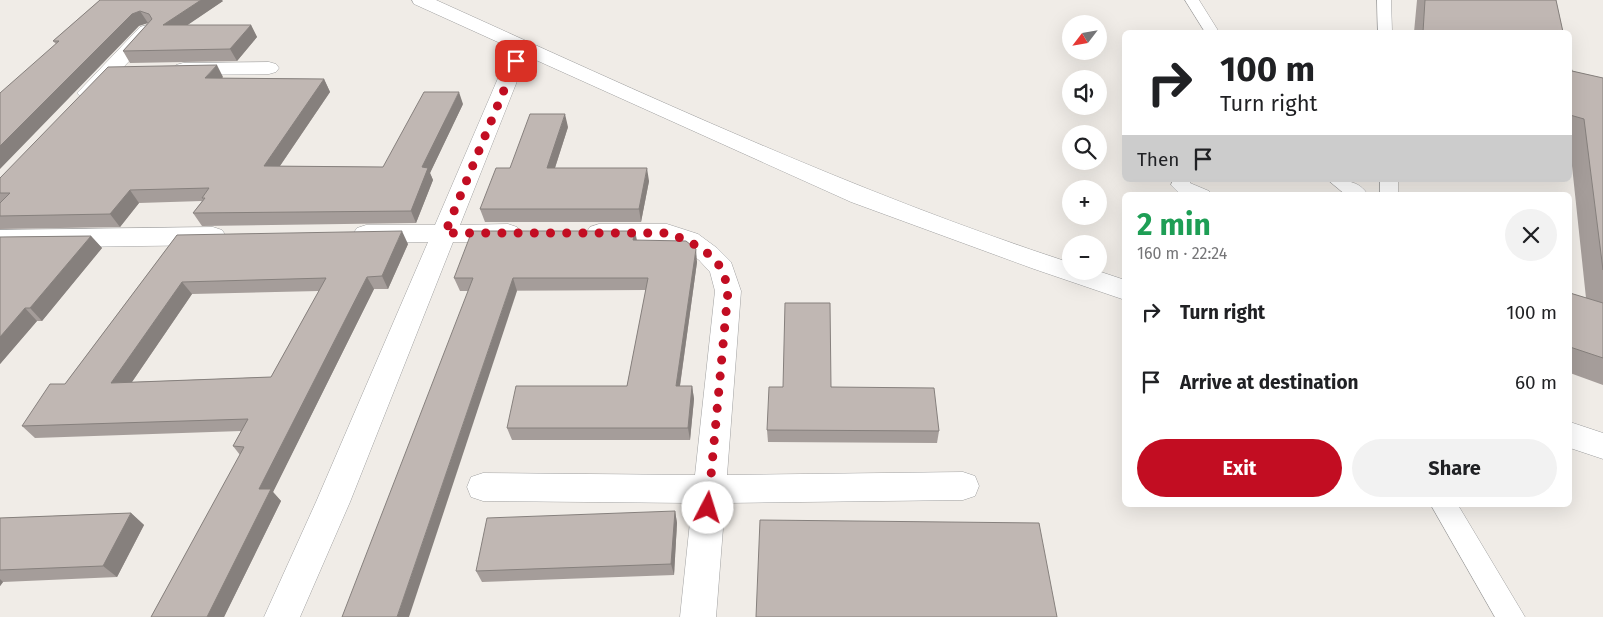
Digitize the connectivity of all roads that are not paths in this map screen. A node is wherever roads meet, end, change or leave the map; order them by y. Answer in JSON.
{"nodes":[{"id":1,"x":422,"y":0,"type":"edge"},
{"id":2,"x":1192,"y":0,"type":"edge"},
{"id":3,"x":1384,"y":0,"type":"edge"},
{"id":4,"x":147,"y":30,"type":"edge"},
{"id":5,"x":1211,"y":30,"type":"edge"},
{"id":6,"x":1385,"y":30,"type":"edge"},
{"id":7,"x":522,"y":45,"type":"junction"},
{"id":8,"x":269,"y":68,"type":"dead end"},
{"id":9,"x":137,"y":70,"type":"edge"},
{"id":10,"x":165,"y":70,"type":"edge"},
{"id":11,"x":109,"y":71,"type":"junction"},
{"id":12,"x":75,"y":107,"type":"edge"},
{"id":13,"x":1181,"y":182,"type":"edge"},
{"id":14,"x":1339,"y":182,"type":"edge"},
{"id":15,"x":1192,"y":192,"type":"edge"},
{"id":16,"x":1354,"y":192,"type":"edge"},
{"id":17,"x":445,"y":233,"type":"junction"},
{"id":18,"x":532,"y":233,"type":"edge"},
{"id":19,"x":571,"y":233,"type":"edge"},
{"id":20,"x":346,"y":235,"type":"edge"},
{"id":21,"x":238,"y":236,"type":"edge"},
{"id":22,"x":0,"y":239,"type":"edge"},
{"id":23,"x":1122,"y":289,"type":"edge"},
{"id":24,"x":1572,"y":436,"type":"edge"},
{"id":25,"x":1603,"y":446,"type":"edge"},
{"id":26,"x":963,"y":486,"type":"dead end"},
{"id":27,"x":483,"y":487,"type":"dead end"},
{"id":28,"x":710,"y":490,"type":"junction"},
{"id":29,"x":1445,"y":507,"type":"edge"},
{"id":30,"x":282,"y":617,"type":"edge"},
{"id":31,"x":698,"y":617,"type":"edge"},
{"id":32,"x":1511,"y":617,"type":"edge"}],
"edges":[{"from":1,"to":7,"type":"street"},
{"from":2,"to":5,"type":"lane"},
{"from":3,"to":6,"type":"lane"},
{"from":4,"to":11,"type":"street"},
{"from":7,"to":17,"type":"street"},
{"from":7,"to":23,"type":"street"},
{"from":8,"to":10,"type":"street"},
{"from":9,"to":11,"type":"street"},
{"from":11,"to":12,"type":"street"},
{"from":13,"to":15,"type":"lane"},
{"from":14,"to":16,"type":"lane"},
{"from":17,"to":18,"type":"street"},
{"from":17,"to":20,"type":"street"},
{"from":17,"to":30,"type":"street"},
{"from":19,"to":28,"type":"street"},
{"from":21,"to":22,"type":"street"},
{"from":24,"to":25,"type":"street"},
{"from":26,"to":28,"type":"street"},
{"from":27,"to":28,"type":"street"},
{"from":28,"to":31,"type":"street"},
{"from":29,"to":32,"type":"lane"}]}
